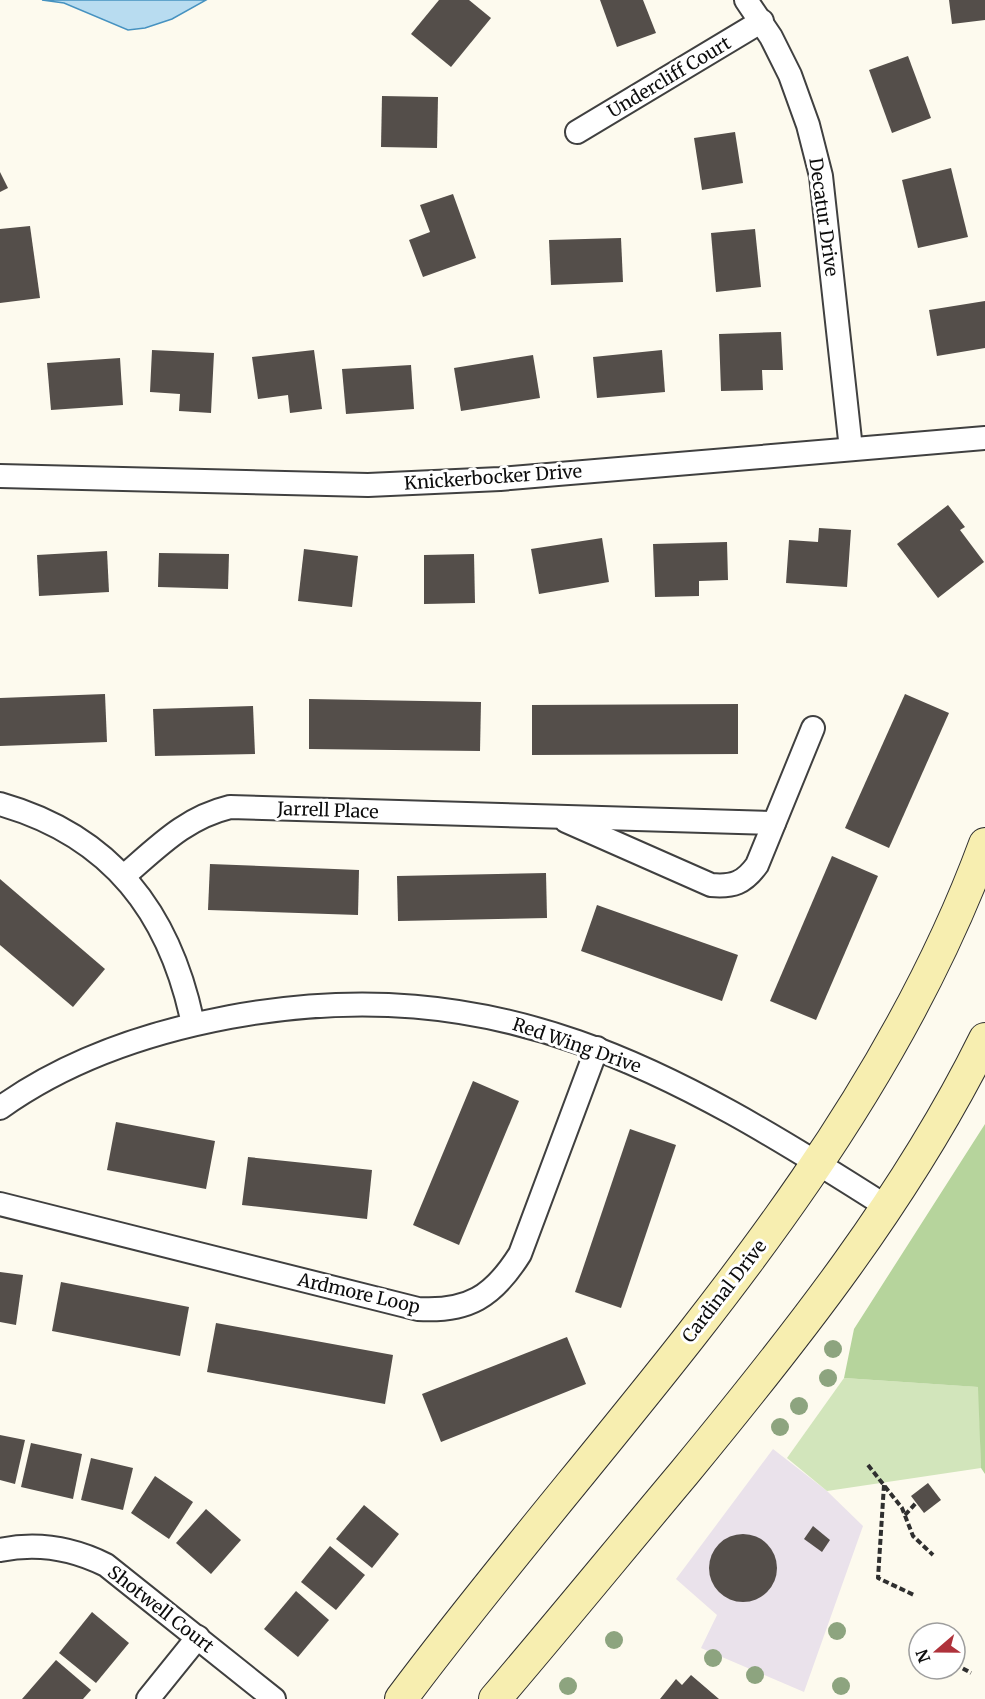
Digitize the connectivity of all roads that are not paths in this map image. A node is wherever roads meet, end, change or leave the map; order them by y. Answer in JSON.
{"nodes":[{"id":1,"x":746,"y":0,"type":"edge"},
{"id":2,"x":762,"y":21,"type":"junction"},
{"id":3,"x":578,"y":132,"type":"dead end"},
{"id":4,"x":985,"y":438,"type":"edge"},
{"id":5,"x":851,"y":449,"type":"junction"},
{"id":6,"x":0,"y":476,"type":"edge"},
{"id":7,"x":813,"y":728,"type":"dead end"},
{"id":8,"x":0,"y":804,"type":"edge"},
{"id":9,"x":554,"y":816,"type":"junction"},
{"id":10,"x":774,"y":823,"type":"junction"},
{"id":11,"x":985,"y":844,"type":"edge"},
{"id":12,"x":124,"y":876,"type":"junction"},
{"id":13,"x":193,"y":1024,"type":"junction"},
{"id":14,"x":985,"y":1039,"type":"edge"},
{"id":15,"x":597,"y":1047,"type":"junction"},
{"id":16,"x":0,"y":1108,"type":"edge"},
{"id":17,"x":819,"y":1163,"type":"junction"},
{"id":18,"x":0,"y":1204,"type":"edge"},
{"id":19,"x":887,"y":1207,"type":"junction"},
{"id":20,"x":0,"y":1550,"type":"edge"},
{"id":21,"x":198,"y":1637,"type":"junction"},
{"id":22,"x":148,"y":1699,"type":"edge"},
{"id":23,"x":274,"y":1699,"type":"edge"},
{"id":24,"x":401,"y":1699,"type":"edge"},
{"id":25,"x":495,"y":1699,"type":"edge"}],
"edges":[{"from":1,"to":2,"type":"street","name":"Decatur Drive"},
{"from":2,"to":3,"type":"street","name":"Undercliff Court"},
{"from":2,"to":5,"type":"street","name":"Decatur Drive"},
{"from":4,"to":5,"type":"street","name":"Knickerbocker Drive"},
{"from":5,"to":6,"type":"street","name":"Knickerbocker Drive"},
{"from":7,"to":10,"type":"street","name":"Jarrell Place"},
{"from":8,"to":12,"type":"street"},
{"from":9,"to":10,"type":"street","name":"Jarrell Place"},
{"from":9,"to":10,"type":"street","name":"Jarrell Place"},
{"from":9,"to":12,"type":"street","name":"Jarrell Place"},
{"from":11,"to":17,"type":"main road","name":"Cardinal Drive"},
{"from":12,"to":13,"type":"street"},
{"from":13,"to":15,"type":"street","name":"Red Wing Drive"},
{"from":13,"to":16,"type":"street","name":"Red Wing Drive"},
{"from":14,"to":19,"type":"main road"},
{"from":15,"to":17,"type":"street","name":"Red Wing Drive"},
{"from":15,"to":18,"type":"street","name":"Ardmore Loop"},
{"from":17,"to":19,"type":"street","name":"Red Wing Drive"},
{"from":17,"to":24,"type":"main road","name":"Cardinal Drive"},
{"from":19,"to":25,"type":"main road"},
{"from":20,"to":21,"type":"street","name":"Shotwell Court"},
{"from":21,"to":22,"type":"street"},
{"from":21,"to":23,"type":"street","name":"Shotwell Court"}]}
